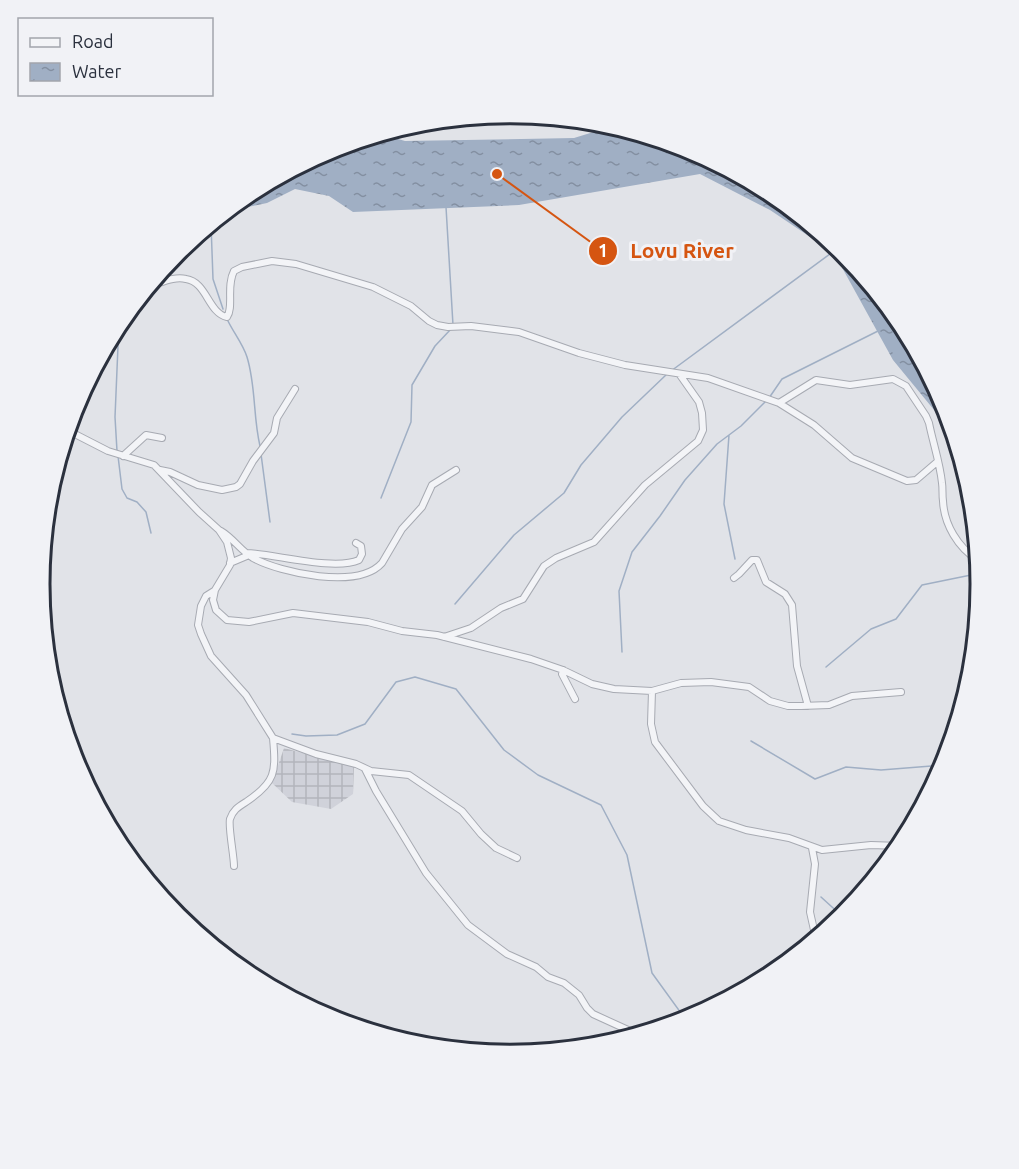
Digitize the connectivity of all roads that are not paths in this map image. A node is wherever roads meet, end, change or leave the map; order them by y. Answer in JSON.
{"nodes":[{"id":1,"x":164,"y":281,"type":"edge"},
{"id":2,"x":680,"y":375,"type":"junction"},
{"id":3,"x":295,"y":389,"type":"dead end"},
{"id":4,"x":779,"y":403,"type":"junction"},
{"id":5,"x":75,"y":434,"type":"edge"},
{"id":6,"x":162,"y":438,"type":"dead end"},
{"id":7,"x":123,"y":456,"type":"junction"},
{"id":8,"x":937,"y":462,"type":"junction"},
{"id":9,"x":160,"y":470,"type":"junction"},
{"id":10,"x":456,"y":470,"type":"dead end"},
{"id":11,"x":219,"y":530,"type":"junction"},
{"id":12,"x":356,"y":543,"type":"dead end"},
{"id":13,"x":969,"y":552,"type":"edge"},
{"id":14,"x":248,"y":554,"type":"junction"},
{"id":15,"x":230,"y":563,"type":"junction"},
{"id":16,"x":734,"y":578,"type":"dead end"},
{"id":17,"x":215,"y":591,"type":"junction"},
{"id":18,"x":444,"y":637,"type":"junction"},
{"id":19,"x":563,"y":670,"type":"junction"},
{"id":20,"x":652,"y":691,"type":"junction"},
{"id":21,"x":901,"y":692,"type":"dead end"},
{"id":22,"x":575,"y":699,"type":"dead end"},
{"id":23,"x":808,"y":706,"type":"junction"},
{"id":24,"x":273,"y":738,"type":"junction"},
{"id":25,"x":365,"y":769,"type":"junction"},
{"id":26,"x":888,"y":846,"type":"edge"},
{"id":27,"x":812,"y":848,"type":"junction"},
{"id":28,"x":517,"y":858,"type":"dead end"},
{"id":29,"x":234,"y":866,"type":"dead end"},
{"id":30,"x":814,"y":929,"type":"edge"},
{"id":31,"x":627,"y":1029,"type":"edge"}],
"edges":[{"from":1,"to":2,"type":"street"},
{"from":2,"to":4,"type":"street"},
{"from":2,"to":18,"type":"street"},
{"from":3,"to":9,"type":"street"},
{"from":4,"to":8,"type":"street"},
{"from":4,"to":8,"type":"street"},
{"from":5,"to":7,"type":"street"},
{"from":6,"to":7,"type":"street"},
{"from":7,"to":9,"type":"street"},
{"from":8,"to":13,"type":"street"},
{"from":9,"to":11,"type":"street"},
{"from":10,"to":14,"type":"street"},
{"from":11,"to":14,"type":"street"},
{"from":11,"to":15,"type":"street"},
{"from":12,"to":14,"type":"street"},
{"from":14,"to":15,"type":"street"},
{"from":15,"to":17,"type":"street"},
{"from":16,"to":23,"type":"street"},
{"from":17,"to":18,"type":"street"},
{"from":17,"to":24,"type":"street"},
{"from":18,"to":19,"type":"street"},
{"from":19,"to":20,"type":"street"},
{"from":19,"to":22,"type":"street"},
{"from":20,"to":23,"type":"street"},
{"from":20,"to":27,"type":"street"},
{"from":21,"to":23,"type":"street"},
{"from":24,"to":25,"type":"street"},
{"from":24,"to":29,"type":"street"},
{"from":25,"to":28,"type":"street"},
{"from":25,"to":31,"type":"street"},
{"from":26,"to":27,"type":"street"},
{"from":27,"to":30,"type":"street"}]}
